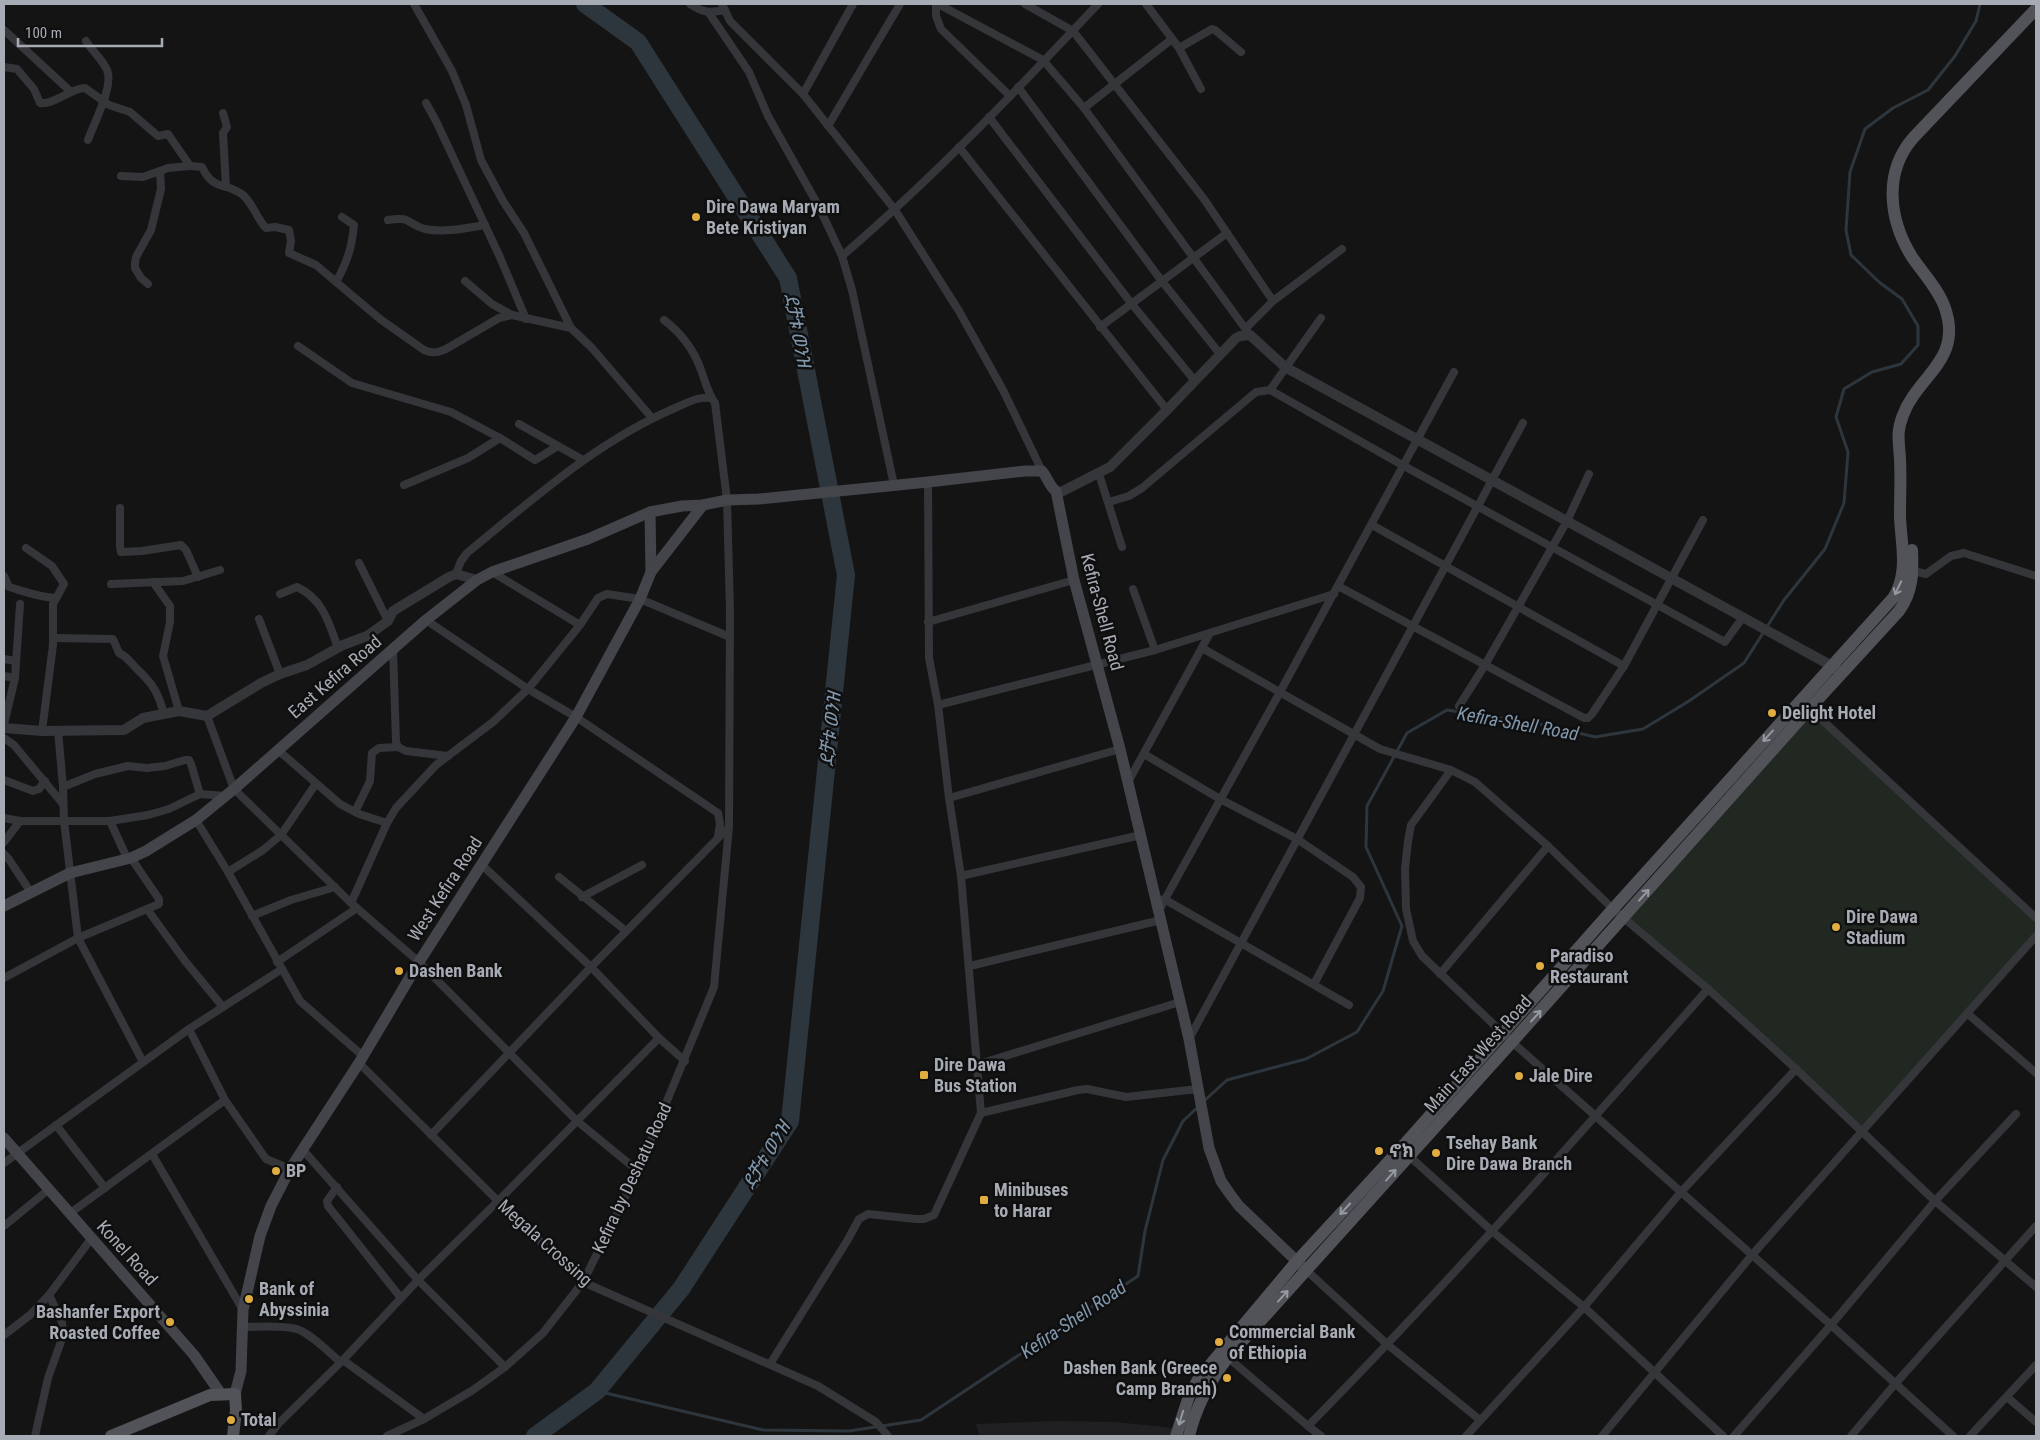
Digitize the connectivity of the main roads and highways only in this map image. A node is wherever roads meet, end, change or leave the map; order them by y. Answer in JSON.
{"nodes":[{"id":1,"x":2036,"y":9,"type":"edge"},
{"id":2,"x":704,"y":505,"type":"junction"},
{"id":3,"x":650,"y":512,"type":"junction"},
{"id":4,"x":651,"y":572,"type":"junction"},
{"id":5,"x":1805,"y":704,"type":"junction"},
{"id":6,"x":1682,"y":832,"type":"junction"},
{"id":7,"x":1692,"y":842,"type":"junction"},
{"id":8,"x":4,"y":906,"type":"edge"},
{"id":9,"x":4,"y":1138,"type":"edge"},
{"id":10,"x":1405,"y":1152,"type":"junction"},
{"id":11,"x":1297,"y":1260,"type":"junction"},
{"id":12,"x":1306,"y":1270,"type":"junction"},
{"id":13,"x":1262,"y":1310,"type":"junction"},
{"id":14,"x":1224,"y":1354,"type":"junction"},
{"id":15,"x":221,"y":1394,"type":"junction"},
{"id":16,"x":235,"y":1394,"type":"junction"},
{"id":17,"x":111,"y":1436,"type":"edge"},
{"id":18,"x":233,"y":1436,"type":"edge"},
{"id":19,"x":1176,"y":1436,"type":"edge"},
{"id":20,"x":1189,"y":1436,"type":"edge"}],
"edges":[{"from":1,"to":5,"type":"main road","name":"Main East West Road"},
{"from":2,"to":3,"type":"main road","name":"East Kefira Road"},
{"from":2,"to":4,"type":"main road","name":"West Kefira Road"},
{"from":2,"to":11,"type":"main road","name":"Kefira-Shell Road"},
{"from":3,"to":4,"type":"main road"},
{"from":3,"to":8,"type":"main road","name":"East Kefira Road"},
{"from":4,"to":16,"type":"main road","name":"West Kefira Road"},
{"from":5,"to":6,"type":"main road","name":"Main East West Road","one_way":true},
{"from":5,"to":7,"type":"main road","name":"Main East West Road"},
{"from":6,"to":7,"type":"main road"},
{"from":6,"to":10,"type":"main road","name":"Main East West Road"},
{"from":10,"to":7,"type":"main road","name":"Main East West Road","one_way":true},
{"from":9,"to":15,"type":"main road","name":"Konel Road"},
{"from":10,"to":11,"type":"main road","name":"Main East West Road","one_way":true},
{"from":12,"to":10,"type":"main road","name":"Main East West Road","one_way":true},
{"from":11,"to":12,"type":"main road"},
{"from":11,"to":13,"type":"main road","name":"Main East West Road"},
{"from":13,"to":12,"type":"main road","name":"Main East West Road","one_way":true},
{"from":13,"to":14,"type":"main road","name":"Main East West Road"},
{"from":14,"to":19,"type":"main road","name":"Main East West Road","one_way":true},
{"from":14,"to":20,"type":"main road","name":"Main East West Road"},
{"from":15,"to":16,"type":"main road"},
{"from":15,"to":17,"type":"main road"},
{"from":16,"to":18,"type":"main road"}]}
